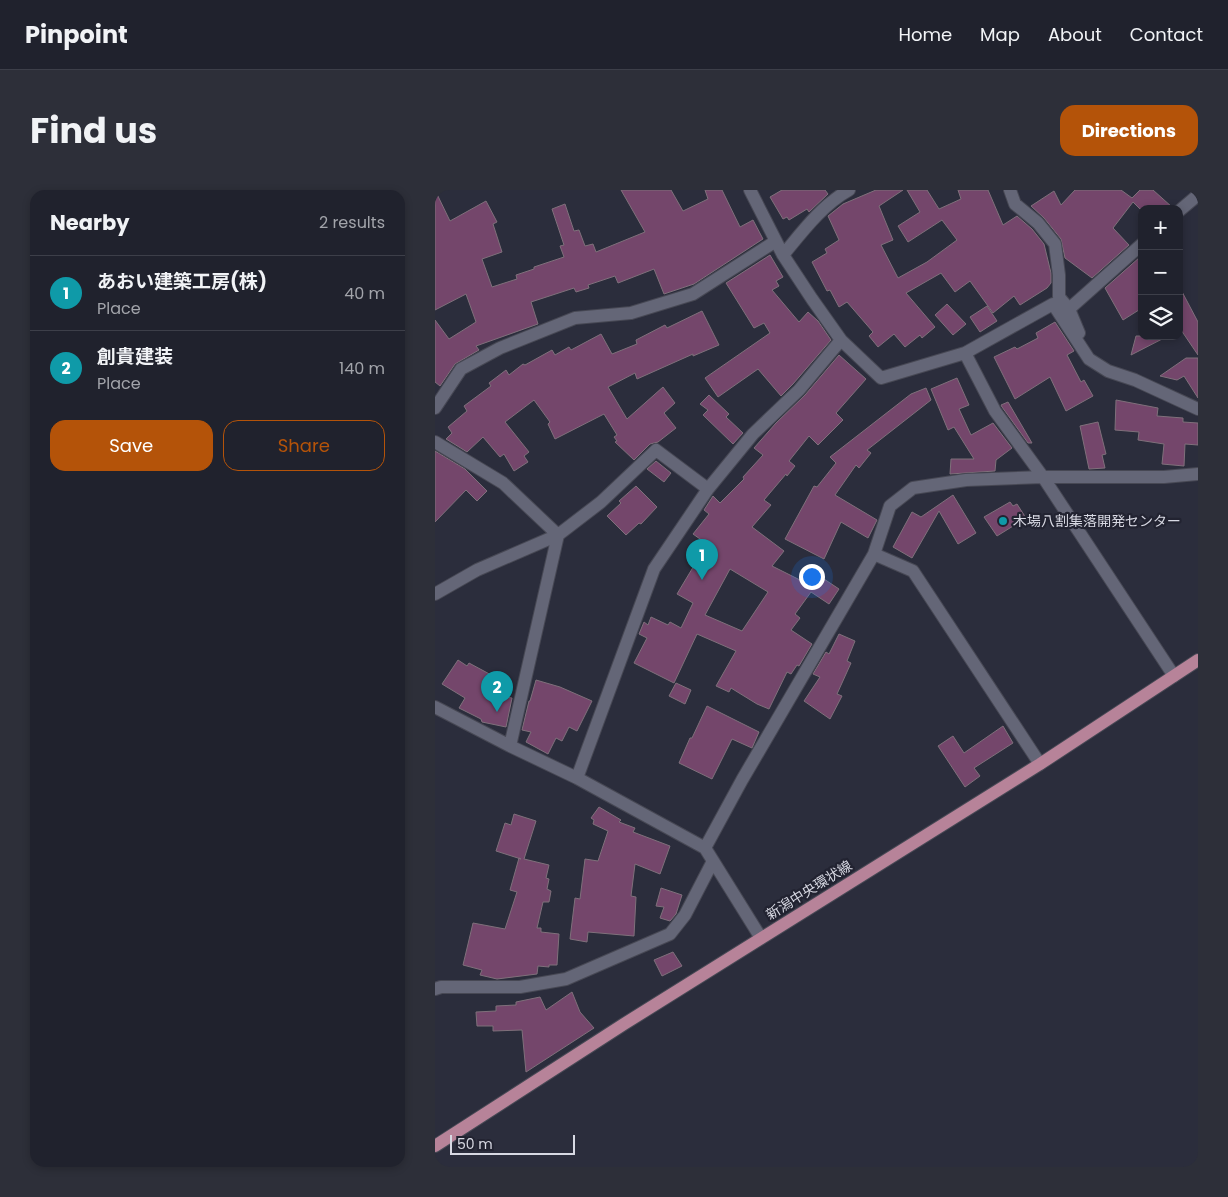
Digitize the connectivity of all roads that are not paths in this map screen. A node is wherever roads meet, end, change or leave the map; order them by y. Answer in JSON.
{"nodes":[{"id":1,"x":750,"y":190,"type":"edge"},
{"id":2,"x":849,"y":190,"type":"edge"},
{"id":3,"x":1010,"y":190,"type":"edge"},
{"id":4,"x":1198,"y":194,"type":"edge"},
{"id":5,"x":1183,"y":207,"type":"edge"},
{"id":6,"x":775,"y":241,"type":"junction"},
{"id":7,"x":1138,"y":248,"type":"edge"},
{"id":8,"x":783,"y":255,"type":"junction"},
{"id":9,"x":1069,"y":309,"type":"junction"},
{"id":10,"x":841,"y":340,"type":"junction"},
{"id":11,"x":965,"y":353,"type":"junction"},
{"id":12,"x":1089,"y":359,"type":"junction"},
{"id":13,"x":435,"y":408,"type":"edge"},
{"id":14,"x":1198,"y":409,"type":"edge"},
{"id":15,"x":435,"y":442,"type":"edge"},
{"id":16,"x":1198,"y":474,"type":"edge"},
{"id":17,"x":1043,"y":477,"type":"junction"},
{"id":18,"x":708,"y":489,"type":"junction"},
{"id":19,"x":558,"y":535,"type":"junction"},
{"id":20,"x":873,"y":554,"type":"junction"},
{"id":21,"x":435,"y":594,"type":"edge"},
{"id":22,"x":1198,"y":660,"type":"edge"},
{"id":23,"x":1173,"y":676,"type":"junction"},
{"id":24,"x":435,"y":707,"type":"edge"},
{"id":25,"x":510,"y":746,"type":"junction"},
{"id":26,"x":1039,"y":764,"type":"junction"},
{"id":27,"x":577,"y":778,"type":"junction"},
{"id":28,"x":705,"y":848,"type":"junction"},
{"id":29,"x":713,"y":861,"type":"junction"},
{"id":30,"x":761,"y":938,"type":"junction"},
{"id":31,"x":435,"y":989,"type":"edge"},
{"id":32,"x":435,"y":1146,"type":"edge"}],
"edges":[{"from":1,"to":6,"type":"street"},
{"from":2,"to":8,"type":"street"},
{"from":3,"to":9,"type":"street"},
{"from":4,"to":5,"type":"street"},
{"from":6,"to":8,"type":"street"},
{"from":6,"to":13,"type":"street"},
{"from":7,"to":9,"type":"street"},
{"from":8,"to":10,"type":"street"},
{"from":9,"to":12,"type":"street"},
{"from":10,"to":11,"type":"street"},
{"from":10,"to":18,"type":"street"},
{"from":11,"to":12,"type":"street"},
{"from":11,"to":17,"type":"street"},
{"from":12,"to":14,"type":"street"},
{"from":15,"to":19,"type":"street"},
{"from":16,"to":17,"type":"street"},
{"from":17,"to":20,"type":"street"},
{"from":17,"to":23,"type":"street"},
{"from":18,"to":19,"type":"street"},
{"from":18,"to":27,"type":"street"},
{"from":19,"to":21,"type":"street"},
{"from":19,"to":25,"type":"street"},
{"from":20,"to":26,"type":"street"},
{"from":20,"to":28,"type":"street"},
{"from":22,"to":23,"type":"main road","name":"新潟中央環状線"},
{"from":23,"to":26,"type":"main road","name":"新潟中央環状線"},
{"from":24,"to":25,"type":"street"},
{"from":25,"to":27,"type":"street"},
{"from":26,"to":30,"type":"main road","name":"新潟中央環状線"},
{"from":27,"to":28,"type":"street"},
{"from":28,"to":29,"type":"street"},
{"from":29,"to":30,"type":"street"},
{"from":29,"to":31,"type":"street"},
{"from":30,"to":32,"type":"main road","name":"新潟中央環状線"}]}
